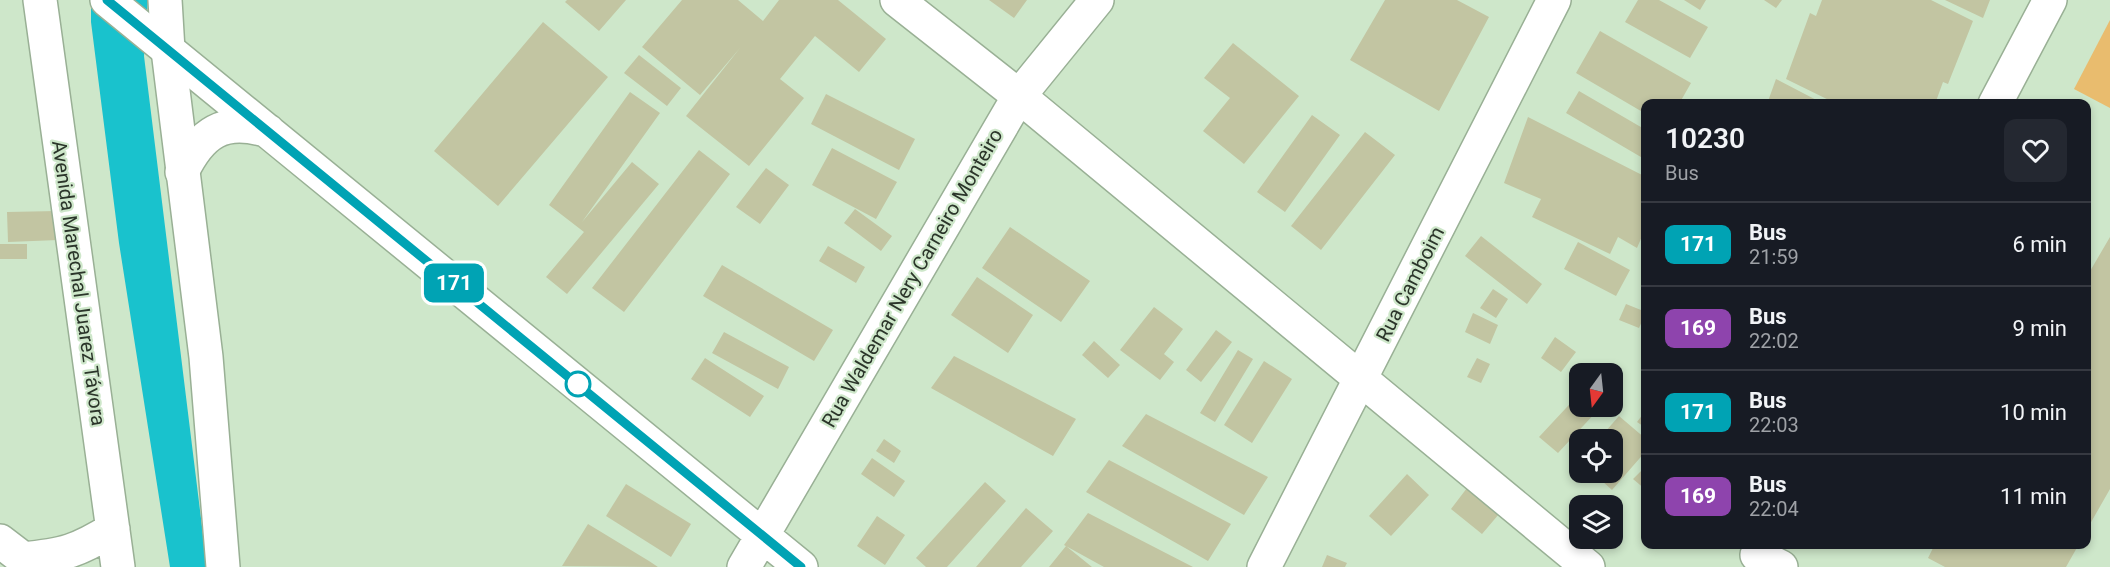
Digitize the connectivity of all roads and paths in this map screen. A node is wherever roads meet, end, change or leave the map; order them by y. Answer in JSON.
{"nodes":[{"id":1,"x":40,"y":0,"type":"edge"},
{"id":2,"x":107,"y":0,"type":"edge"},
{"id":3,"x":165,"y":0,"type":"edge"},
{"id":4,"x":897,"y":0,"type":"edge"},
{"id":5,"x":1097,"y":0,"type":"edge"},
{"id":6,"x":1554,"y":0,"type":"edge"},
{"id":7,"x":2050,"y":0,"type":"edge"},
{"id":8,"x":158,"y":42,"type":"junction"},
{"id":9,"x":1019,"y":96,"type":"junction"},
{"id":10,"x":1998,"y":99,"type":"edge"},
{"id":11,"x":268,"y":131,"type":"junction"},
{"id":12,"x":182,"y":172,"type":"junction"},
{"id":13,"x":1362,"y":379,"type":"junction"},
{"id":14,"x":114,"y":528,"type":"junction"},
{"id":15,"x":762,"y":534,"type":"junction"},
{"id":16,"x":19,"y":556,"type":"edge"},
{"id":17,"x":118,"y":567,"type":"edge"},
{"id":18,"x":223,"y":567,"type":"edge"},
{"id":19,"x":744,"y":567,"type":"edge"},
{"id":20,"x":801,"y":567,"type":"edge"},
{"id":21,"x":1264,"y":567,"type":"edge"},
{"id":22,"x":1588,"y":567,"type":"edge"}],
"edges":[{"from":1,"to":14,"type":"street","name":"Avenida Marechal Juarez Távora"},
{"from":2,"to":8,"type":"street"},
{"from":3,"to":8,"type":"street"},
{"from":4,"to":9,"type":"street"},
{"from":5,"to":9,"type":"street","name":"Rua Waldemar Nery Carneiro Monteiro"},
{"from":6,"to":13,"type":"street","name":"Rua Camboim"},
{"from":7,"to":10,"type":"street"},
{"from":8,"to":11,"type":"street"},
{"from":8,"to":12,"type":"street"},
{"from":9,"to":13,"type":"street"},
{"from":9,"to":15,"type":"street","name":"Rua Waldemar Nery Carneiro Monteiro"},
{"from":11,"to":12,"type":"street"},
{"from":11,"to":15,"type":"street"},
{"from":12,"to":18,"type":"street"},
{"from":13,"to":21,"type":"street","name":"Rua Camboim"},
{"from":13,"to":22,"type":"street"},
{"from":14,"to":16,"type":"street"},
{"from":14,"to":17,"type":"street","name":"Avenida Marechal Juarez Távora"},
{"from":15,"to":19,"type":"street","name":"Rua Waldemar Nery Carneiro Monteiro"},
{"from":15,"to":20,"type":"street"}]}
